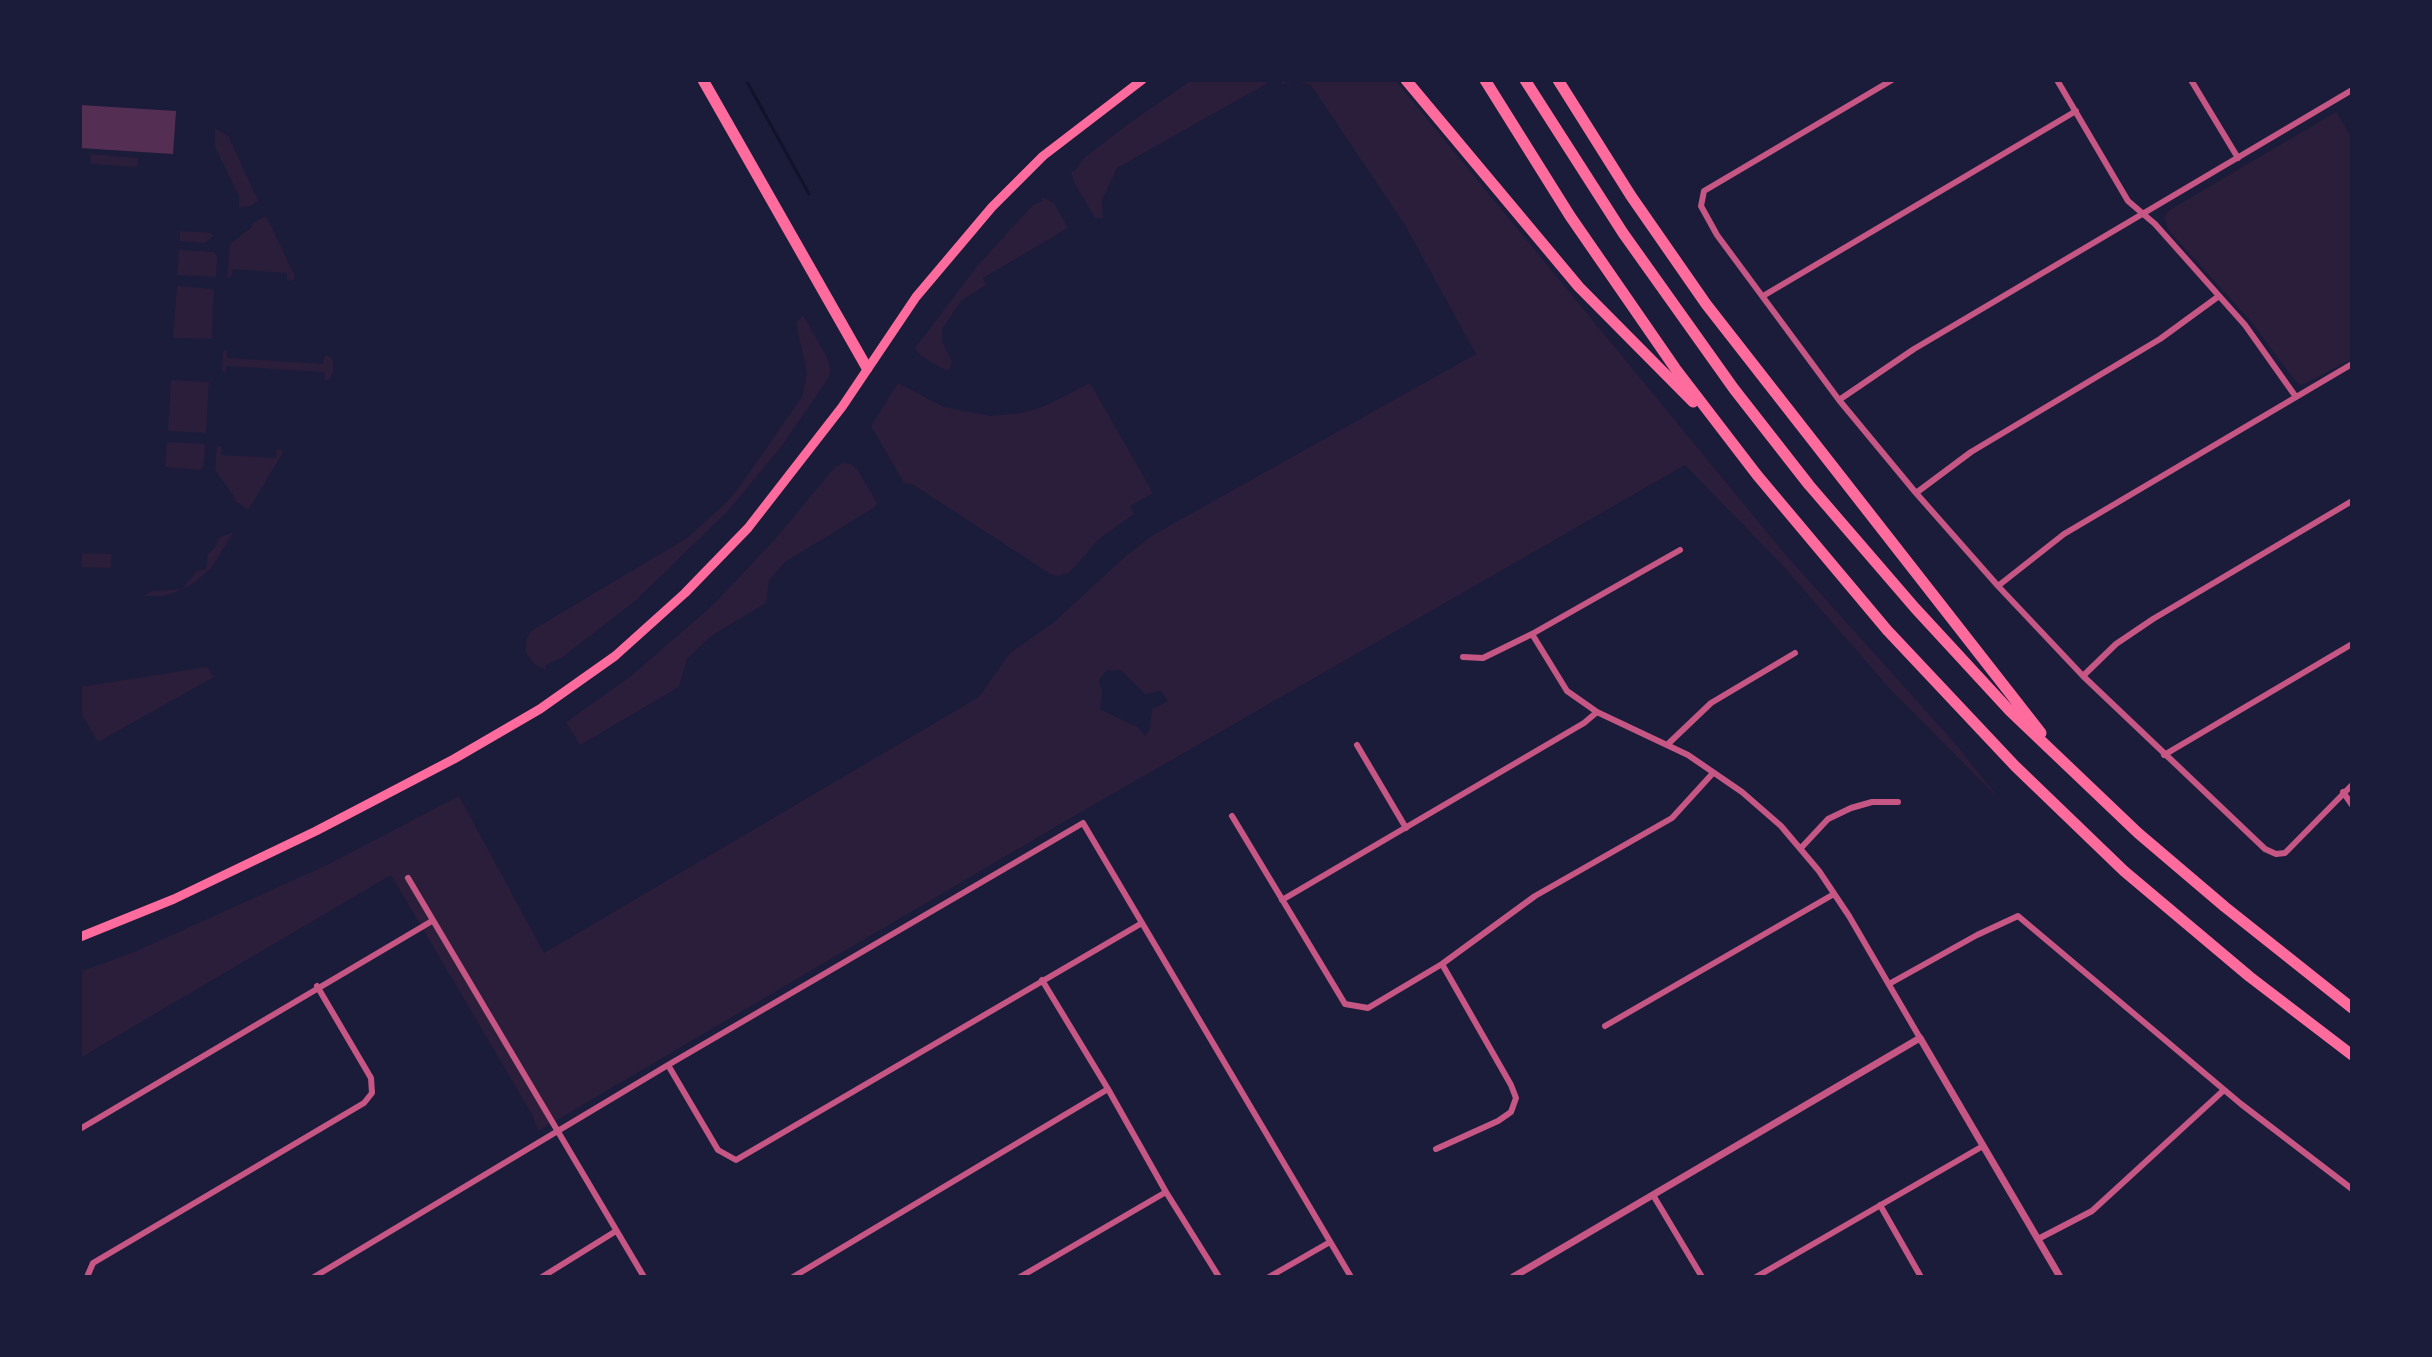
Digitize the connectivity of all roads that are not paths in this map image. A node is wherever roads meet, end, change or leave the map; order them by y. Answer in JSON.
{"nodes":[{"id":1,"x":703,"y":80,"type":"edge"},
{"id":2,"x":1142,"y":80,"type":"edge"},
{"id":3,"x":1406,"y":80,"type":"edge"},
{"id":4,"x":1485,"y":80,"type":"edge"},
{"id":5,"x":1525,"y":80,"type":"edge"},
{"id":6,"x":1558,"y":80,"type":"edge"},
{"id":7,"x":1892,"y":80,"type":"edge"},
{"id":8,"x":2057,"y":80,"type":"edge"},
{"id":9,"x":2191,"y":80,"type":"edge"},
{"id":10,"x":2352,"y":90,"type":"edge"},
{"id":11,"x":2076,"y":111,"type":"junction"},
{"id":12,"x":2238,"y":158,"type":"junction"},
{"id":13,"x":2142,"y":213,"type":"junction"},
{"id":14,"x":1763,"y":296,"type":"junction"},
{"id":15,"x":2219,"y":296,"type":"junction"},
{"id":16,"x":2352,"y":364,"type":"edge"},
{"id":17,"x":867,"y":368,"type":"junction"},
{"id":18,"x":2296,"y":397,"type":"junction"},
{"id":19,"x":1839,"y":400,"type":"junction"},
{"id":20,"x":1724,"y":433,"type":"junction"},
{"id":21,"x":1916,"y":493,"type":"junction"},
{"id":22,"x":2352,"y":501,"type":"edge"},
{"id":23,"x":1680,"y":550,"type":"dead end"},
{"id":24,"x":1998,"y":586,"type":"junction"},
{"id":25,"x":1532,"y":634,"type":"junction"},
{"id":26,"x":2352,"y":644,"type":"edge"},
{"id":27,"x":1795,"y":653,"type":"dead end"},
{"id":28,"x":1463,"y":657,"type":"dead end"},
{"id":29,"x":2083,"y":676,"type":"junction"},
{"id":30,"x":1597,"y":712,"type":"junction"},
{"id":31,"x":1668,"y":744,"type":"junction"},
{"id":32,"x":1357,"y":745,"type":"dead end"},
{"id":33,"x":2164,"y":755,"type":"junction"},
{"id":34,"x":2068,"y":768,"type":"junction"},
{"id":35,"x":1713,"y":773,"type":"junction"},
{"id":36,"x":2352,"y":785,"type":"edge"},
{"id":37,"x":2343,"y":792,"type":"junction"},
{"id":38,"x":1898,"y":802,"type":"dead end"},
{"id":39,"x":2352,"y":805,"type":"edge"},
{"id":40,"x":1232,"y":816,"type":"dead end"},
{"id":41,"x":1406,"y":828,"type":"junction"},
{"id":42,"x":1801,"y":848,"type":"junction"},
{"id":43,"x":408,"y":878,"type":"dead end"},
{"id":44,"x":1834,"y":894,"type":"junction"},
{"id":45,"x":1282,"y":900,"type":"junction"},
{"id":46,"x":432,"y":921,"type":"junction"},
{"id":47,"x":1142,"y":923,"type":"junction"},
{"id":48,"x":80,"y":937,"type":"edge"},
{"id":49,"x":1442,"y":964,"type":"junction"},
{"id":50,"x":1042,"y":980,"type":"junction"},
{"id":51,"x":1889,"y":984,"type":"junction"},
{"id":52,"x":317,"y":986,"type":"junction"},
{"id":53,"x":2352,"y":1008,"type":"edge"},
{"id":54,"x":1605,"y":1026,"type":"dead end"},
{"id":55,"x":1920,"y":1038,"type":"junction"},
{"id":56,"x":2352,"y":1055,"type":"edge"},
{"id":57,"x":668,"y":1065,"type":"junction"},
{"id":58,"x":1108,"y":1089,"type":"junction"},
{"id":59,"x":2224,"y":1090,"type":"junction"},
{"id":60,"x":80,"y":1129,"type":"edge"},
{"id":61,"x":556,"y":1132,"type":"junction"},
{"id":62,"x":1983,"y":1146,"type":"junction"},
{"id":63,"x":1436,"y":1149,"type":"dead end"},
{"id":64,"x":2352,"y":1189,"type":"edge"},
{"id":65,"x":1166,"y":1192,"type":"junction"},
{"id":66,"x":1653,"y":1195,"type":"junction"},
{"id":67,"x":1880,"y":1205,"type":"junction"},
{"id":68,"x":616,"y":1231,"type":"junction"},
{"id":69,"x":2038,"y":1239,"type":"junction"},
{"id":70,"x":1330,"y":1242,"type":"junction"},
{"id":71,"x":87,"y":1276,"type":"edge"},
{"id":72,"x":314,"y":1277,"type":"edge"},
{"id":73,"x":542,"y":1277,"type":"edge"},
{"id":74,"x":644,"y":1277,"type":"edge"},
{"id":75,"x":793,"y":1277,"type":"edge"},
{"id":76,"x":1020,"y":1277,"type":"edge"},
{"id":77,"x":1219,"y":1277,"type":"edge"},
{"id":78,"x":1269,"y":1277,"type":"edge"},
{"id":79,"x":1351,"y":1277,"type":"edge"},
{"id":80,"x":1513,"y":1277,"type":"edge"},
{"id":81,"x":1702,"y":1277,"type":"edge"},
{"id":82,"x":1756,"y":1277,"type":"edge"},
{"id":83,"x":1921,"y":1277,"type":"edge"},
{"id":84,"x":2060,"y":1277,"type":"edge"}],
"edges":[{"from":1,"to":17,"type":"highway"},
{"from":2,"to":17,"type":"main road"},
{"from":3,"to":20,"type":"highway"},
{"from":4,"to":20,"type":"highway"},
{"from":5,"to":34,"type":"highway"},
{"from":6,"to":34,"type":"highway"},
{"from":7,"to":14,"type":"street"},
{"from":8,"to":11,"type":"street"},
{"from":9,"to":12,"type":"street"},
{"from":10,"to":12,"type":"street"},
{"from":11,"to":13,"type":"street"},
{"from":11,"to":14,"type":"street"},
{"from":12,"to":13,"type":"street"},
{"from":13,"to":15,"type":"street"},
{"from":13,"to":19,"type":"street"},
{"from":14,"to":19,"type":"street"},
{"from":15,"to":18,"type":"street"},
{"from":15,"to":21,"type":"street"},
{"from":16,"to":18,"type":"street"},
{"from":17,"to":48,"type":"main road"},
{"from":18,"to":24,"type":"street"},
{"from":19,"to":21,"type":"street"},
{"from":20,"to":56,"type":"highway"},
{"from":21,"to":24,"type":"street"},
{"from":22,"to":29,"type":"street"},
{"from":23,"to":25,"type":"street"},
{"from":24,"to":29,"type":"street"},
{"from":25,"to":28,"type":"street"},
{"from":25,"to":30,"type":"street"},
{"from":26,"to":33,"type":"street"},
{"from":27,"to":31,"type":"street"},
{"from":29,"to":33,"type":"street"},
{"from":30,"to":31,"type":"street"},
{"from":30,"to":41,"type":"street"},
{"from":31,"to":35,"type":"street"},
{"from":32,"to":41,"type":"street"},
{"from":33,"to":37,"type":"street"},
{"from":34,"to":53,"type":"highway"},
{"from":35,"to":42,"type":"street"},
{"from":35,"to":49,"type":"street"},
{"from":36,"to":37,"type":"street"},
{"from":37,"to":39,"type":"street"},
{"from":38,"to":42,"type":"street"},
{"from":40,"to":45,"type":"street"},
{"from":41,"to":45,"type":"street"},
{"from":42,"to":44,"type":"street"},
{"from":43,"to":46,"type":"street"},
{"from":44,"to":51,"type":"street"},
{"from":44,"to":54,"type":"street"},
{"from":45,"to":49,"type":"street"},
{"from":46,"to":52,"type":"street"},
{"from":46,"to":61,"type":"street"},
{"from":47,"to":50,"type":"street"},
{"from":47,"to":57,"type":"street"},
{"from":47,"to":70,"type":"street"},
{"from":49,"to":63,"type":"street"},
{"from":50,"to":57,"type":"street"},
{"from":50,"to":58,"type":"street"},
{"from":51,"to":55,"type":"street"},
{"from":51,"to":59,"type":"street"},
{"from":52,"to":60,"type":"street"},
{"from":52,"to":71,"type":"street"},
{"from":55,"to":62,"type":"street"},
{"from":55,"to":66,"type":"street"},
{"from":57,"to":61,"type":"street"},
{"from":58,"to":65,"type":"street"},
{"from":58,"to":75,"type":"street"},
{"from":59,"to":64,"type":"street"},
{"from":59,"to":69,"type":"street"},
{"from":61,"to":68,"type":"street"},
{"from":61,"to":72,"type":"street"},
{"from":62,"to":67,"type":"street"},
{"from":62,"to":69,"type":"street"},
{"from":65,"to":76,"type":"street"},
{"from":65,"to":77,"type":"street"},
{"from":66,"to":80,"type":"street"},
{"from":66,"to":81,"type":"street"},
{"from":67,"to":82,"type":"street"},
{"from":67,"to":83,"type":"street"},
{"from":68,"to":73,"type":"street"},
{"from":68,"to":74,"type":"street"},
{"from":69,"to":84,"type":"street"},
{"from":70,"to":78,"type":"street"},
{"from":70,"to":79,"type":"street"}]}
